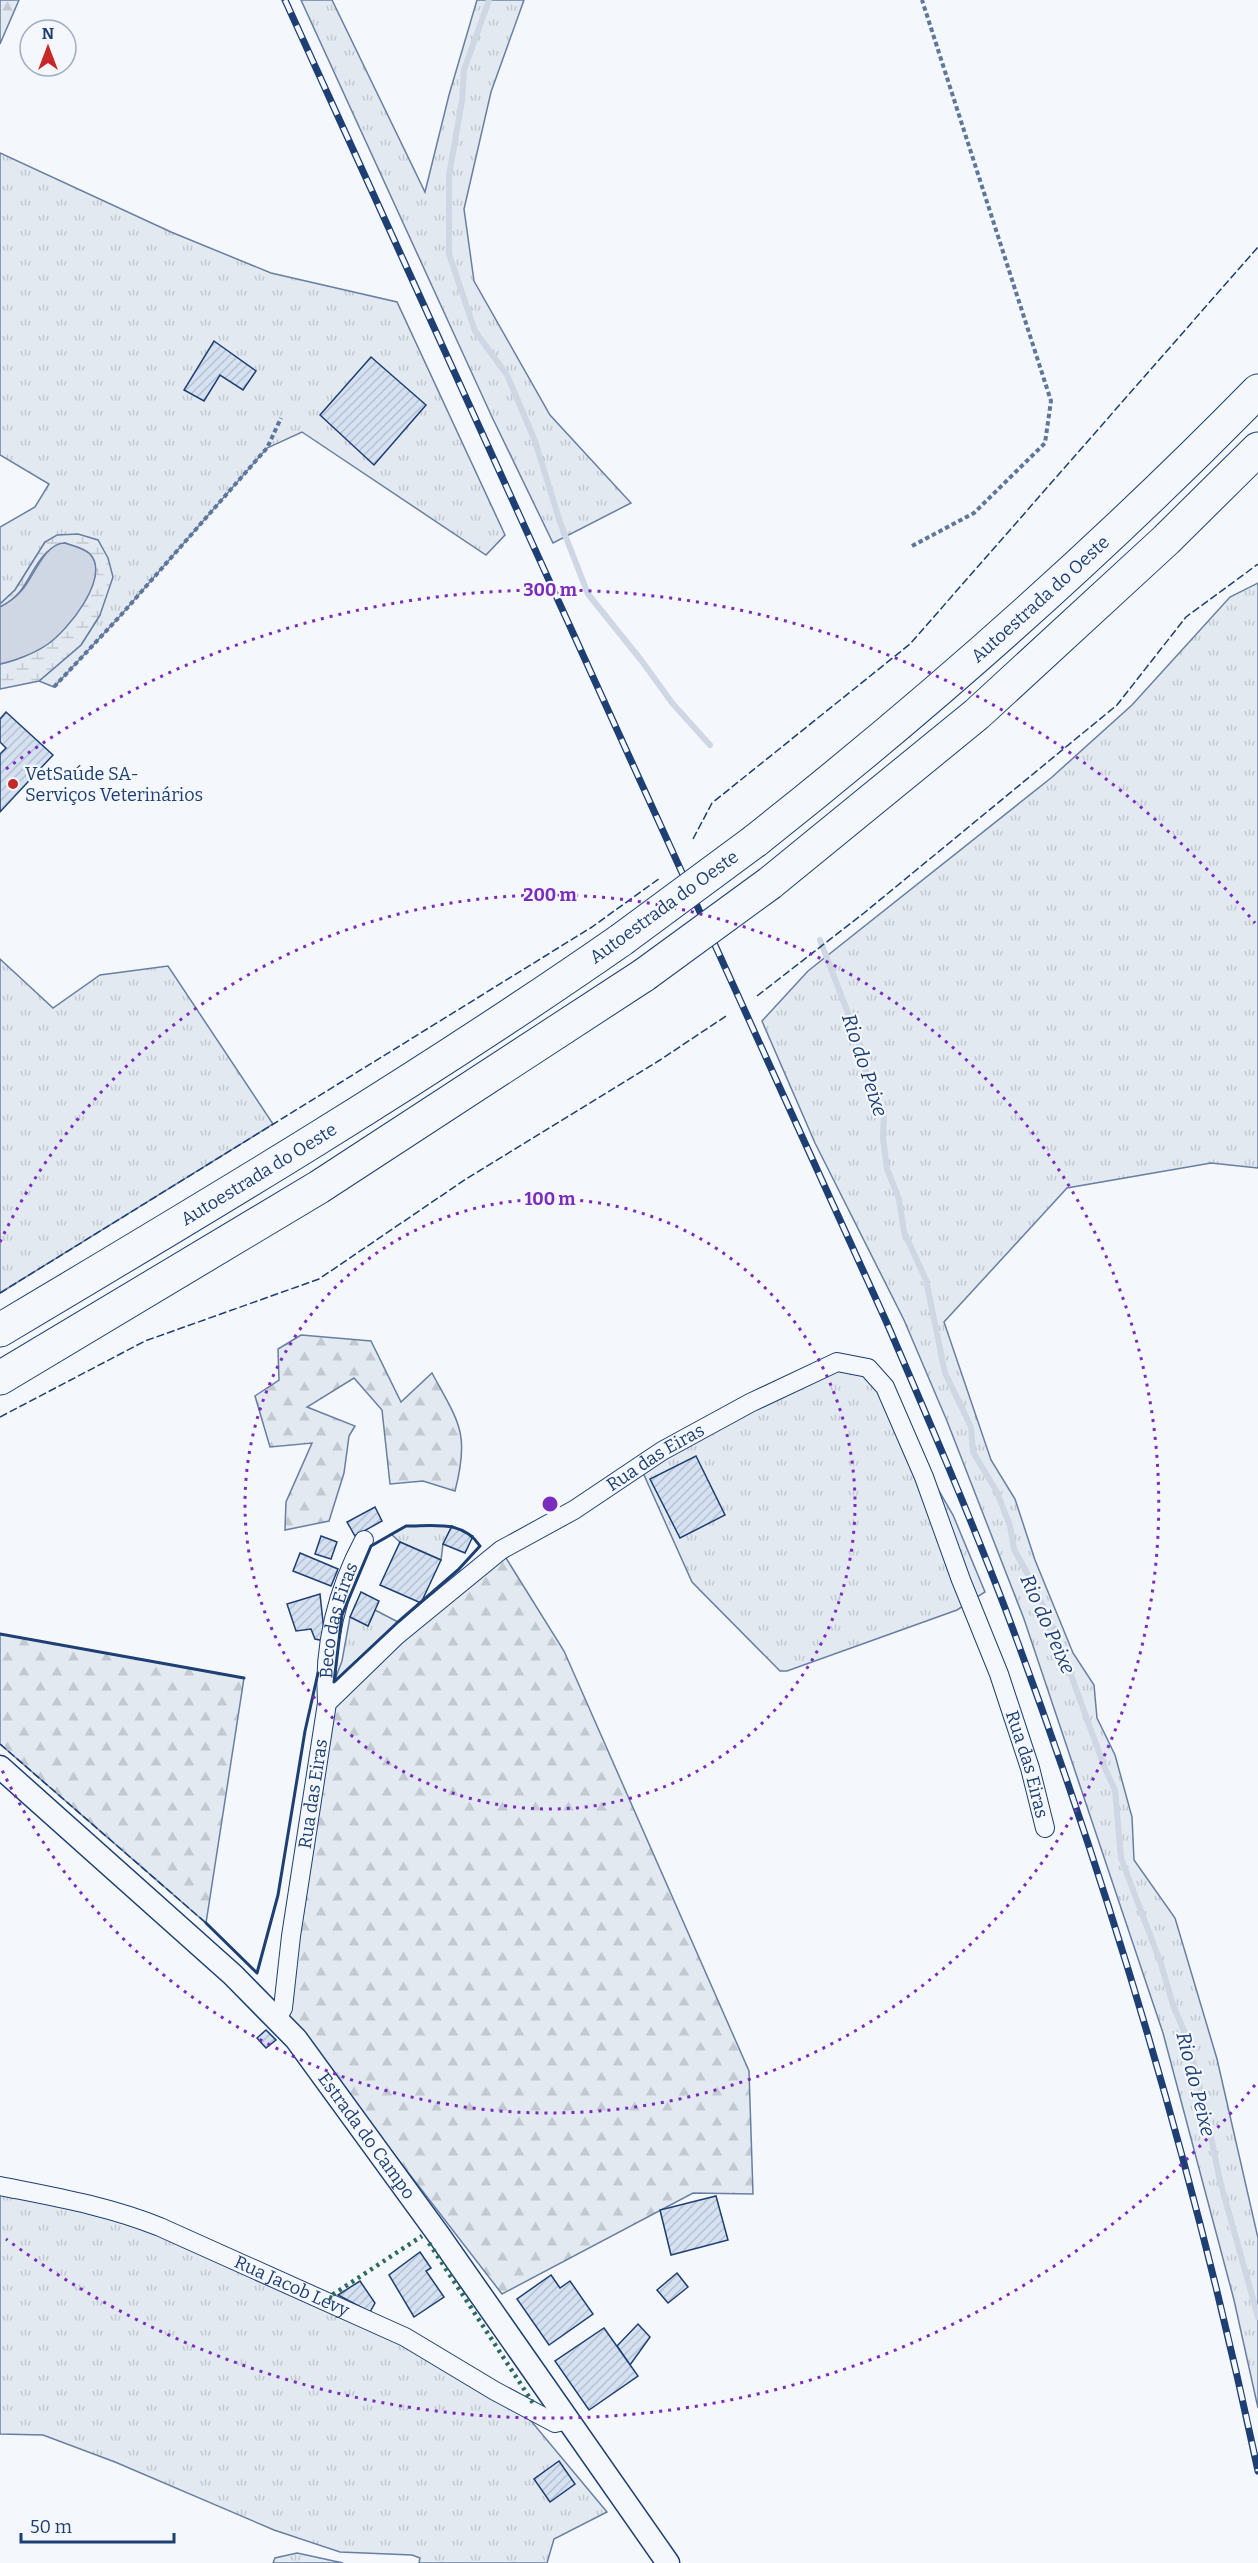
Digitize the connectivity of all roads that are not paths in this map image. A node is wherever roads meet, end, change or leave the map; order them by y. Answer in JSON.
{"nodes":[{"id":1,"x":1258,"y":391,"type":"edge"},
{"id":2,"x":1258,"y":449,"type":"edge"},
{"id":3,"x":0,"y":1330,"type":"edge"},
{"id":4,"x":0,"y":1378,"type":"edge"},
{"id":5,"x":364,"y":1540,"type":"dead end"},
{"id":6,"x":327,"y":1703,"type":"junction"},
{"id":7,"x":0,"y":1767,"type":"edge"},
{"id":8,"x":1045,"y":1828,"type":"dead end"},
{"id":9,"x":277,"y":2018,"type":"junction"},
{"id":10,"x":0,"y":2186,"type":"edge"},
{"id":11,"x":569,"y":2420,"type":"junction"},
{"id":12,"x":668,"y":2563,"type":"edge"}],
"edges":[{"from":1,"to":3,"type":"highway","name":"Autoestrada do Oeste","bridge":true},
{"from":2,"to":4,"type":"highway","bridge":true},
{"from":5,"to":6,"type":"street","name":"Beco das Eiras"},
{"from":6,"to":8,"type":"street","name":"Rua das Eiras"},
{"from":6,"to":9,"type":"street","name":"Rua das Eiras"},
{"from":7,"to":9,"type":"street","name":"Estrada do Campo"},
{"from":9,"to":11,"type":"street","name":"Estrada do Campo"},
{"from":10,"to":11,"type":"street","name":"Rua Jacob Levy"},
{"from":11,"to":12,"type":"street","name":"Estrada do Campo"}]}
